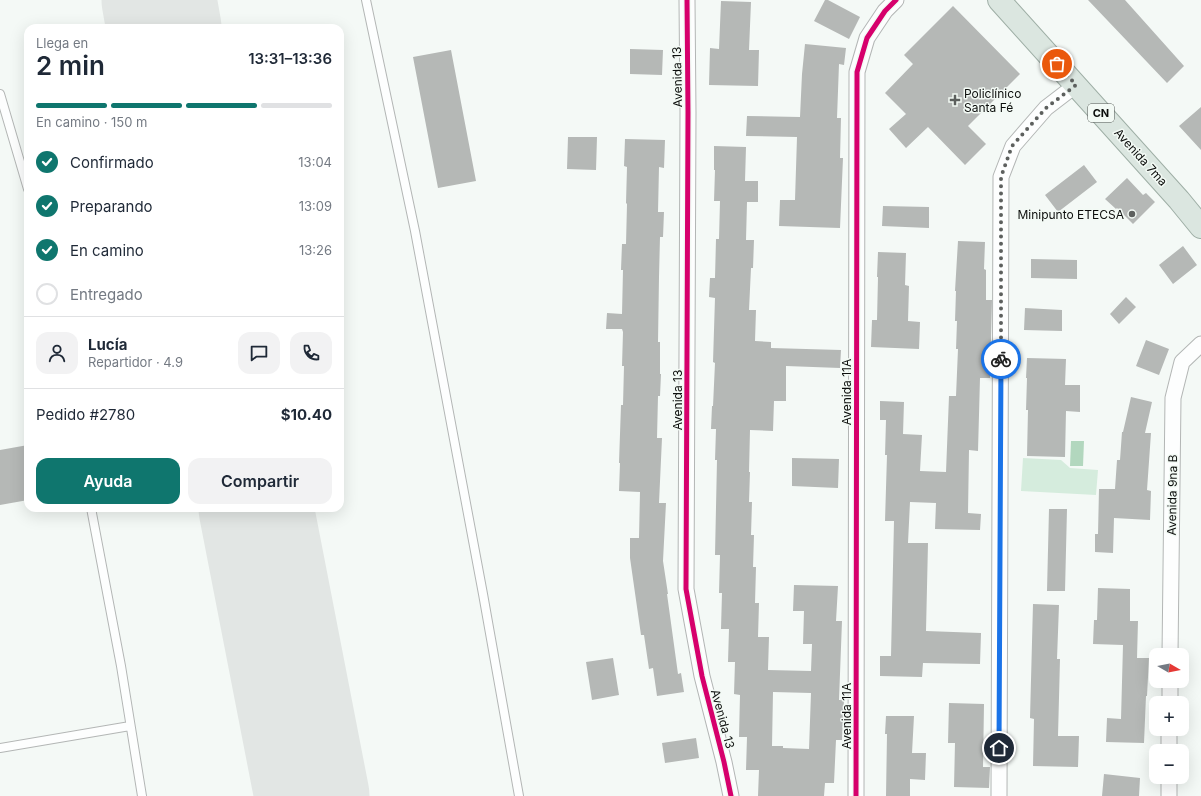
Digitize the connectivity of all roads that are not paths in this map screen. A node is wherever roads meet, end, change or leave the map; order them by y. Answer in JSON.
{"nodes":[{"id":1,"x":366,"y":0,"type":"edge"},
{"id":2,"x":687,"y":0,"type":"edge"},
{"id":3,"x":896,"y":0,"type":"edge"},
{"id":4,"x":999,"y":0,"type":"edge"},
{"id":5,"x":1076,"y":85,"type":"junction"},
{"id":6,"x":0,"y":94,"type":"edge"},
{"id":7,"x":24,"y":175,"type":"edge"},
{"id":8,"x":1201,"y":227,"type":"edge"},
{"id":9,"x":1201,"y":344,"type":"edge"},
{"id":10,"x":92,"y":512,"type":"edge"},
{"id":11,"x":1170,"y":648,"type":"edge"},
{"id":12,"x":130,"y":726,"type":"junction"},
{"id":13,"x":0,"y":748,"type":"edge"},
{"id":14,"x":1169,"y":784,"type":"edge"},
{"id":15,"x":142,"y":796,"type":"edge"},
{"id":16,"x":518,"y":796,"type":"edge"},
{"id":17,"x":731,"y":796,"type":"edge"},
{"id":18,"x":856,"y":796,"type":"edge"},
{"id":19,"x":999,"y":796,"type":"edge"},
{"id":20,"x":1169,"y":796,"type":"edge"}],
"edges":[{"from":1,"to":16,"type":"lane"},
{"from":2,"to":17,"type":"street","name":"Avenida 13"},
{"from":3,"to":18,"type":"street","name":"Avenida 11A"},
{"from":4,"to":5,"type":"highway","name":"Avenida 7ma","number":"CN"},
{"from":5,"to":8,"type":"highway","name":"Avenida 7ma","number":"CN"},
{"from":5,"to":19,"type":"street"},
{"from":6,"to":7,"type":"lane"},
{"from":9,"to":11,"type":"street","name":"Avenida 9na B"},
{"from":10,"to":12,"type":"lane"},
{"from":12,"to":13,"type":"lane"},
{"from":12,"to":15,"type":"lane"},
{"from":14,"to":20,"type":"street"}]}
